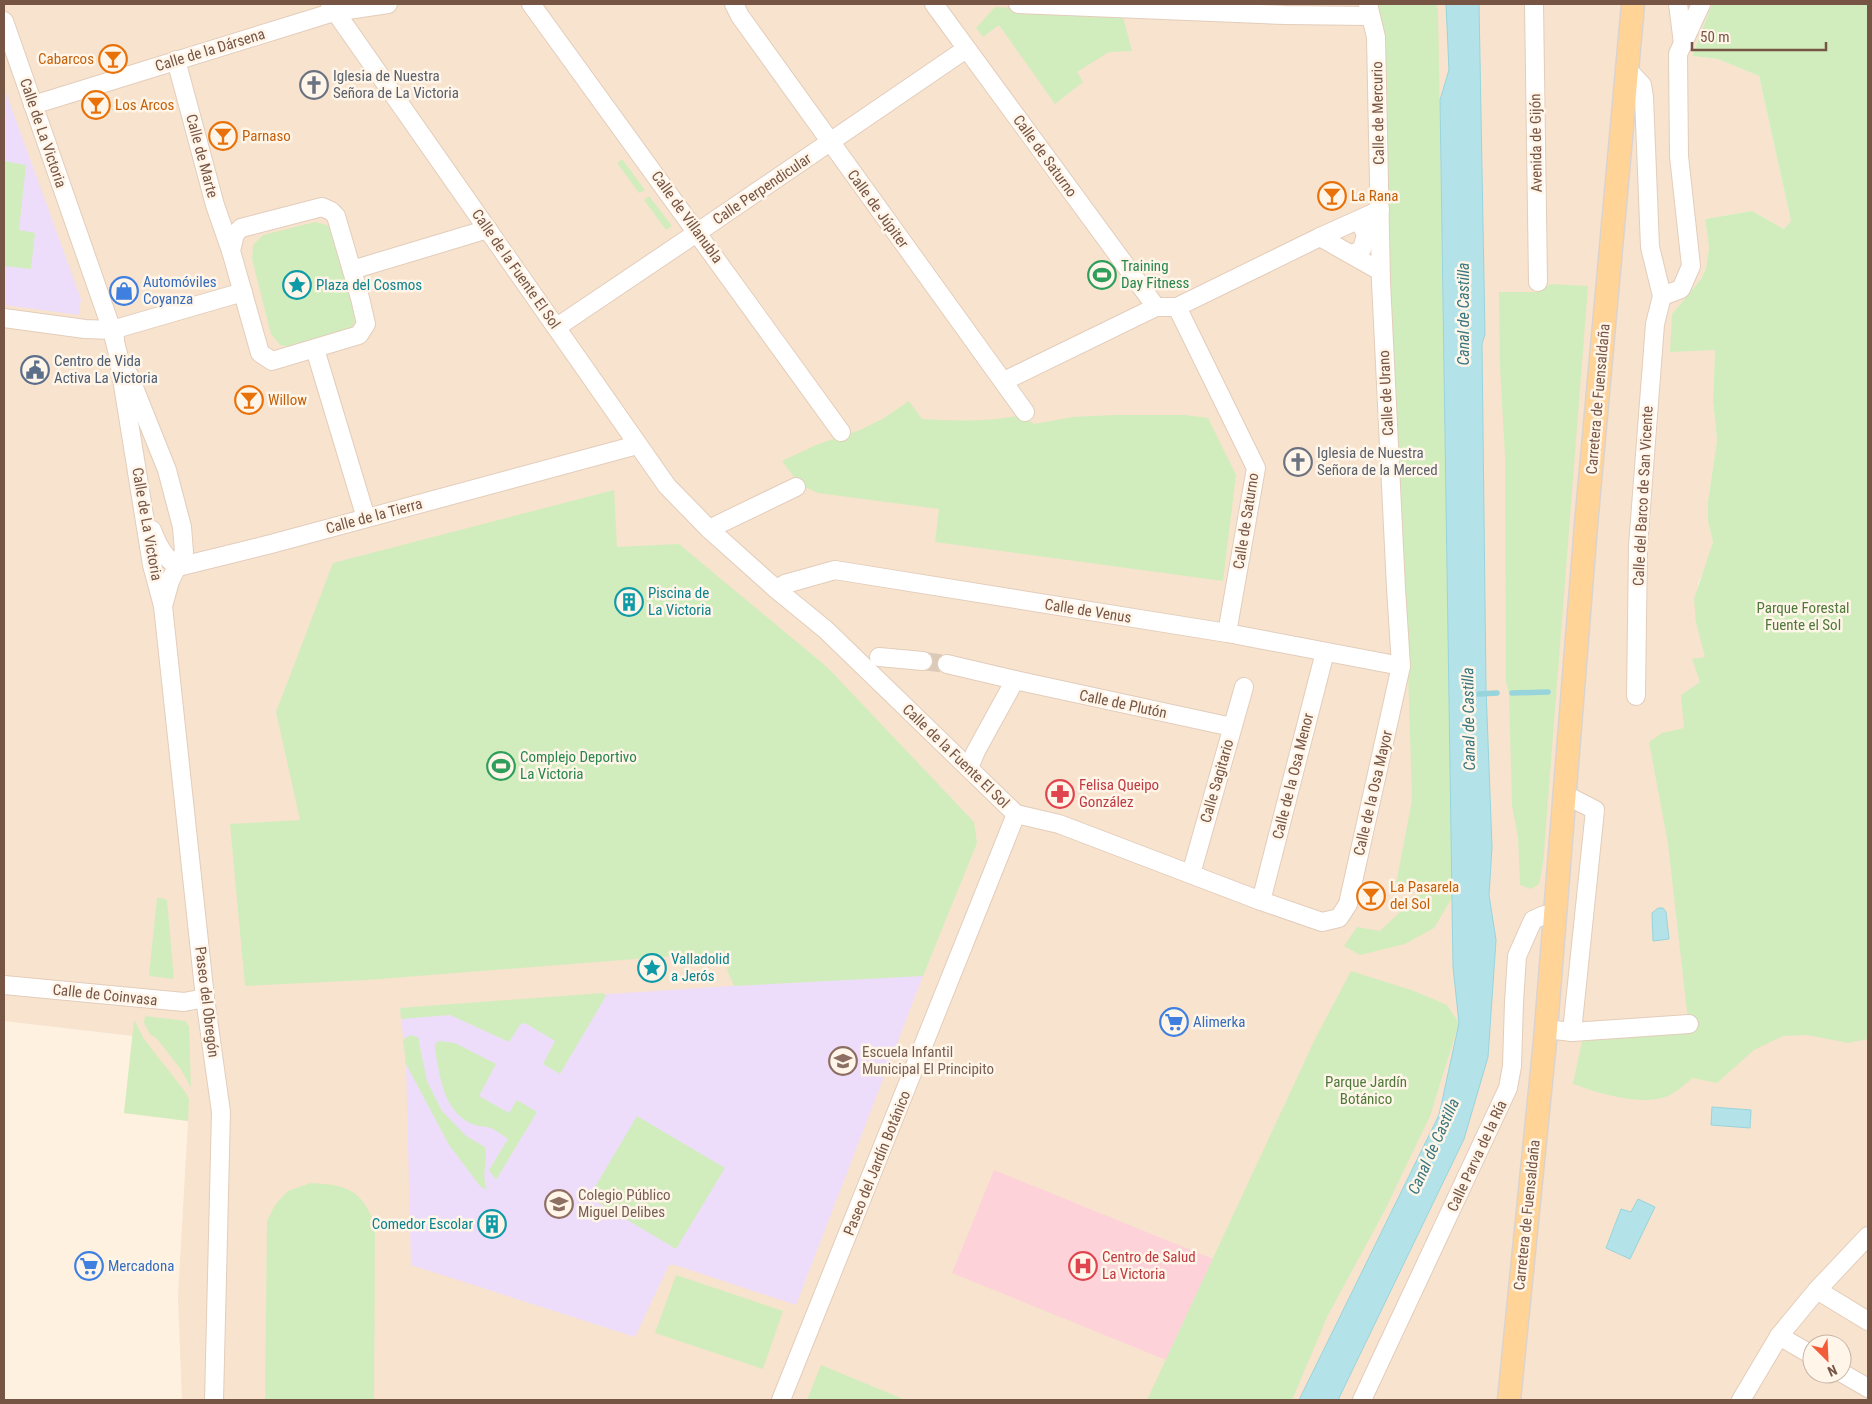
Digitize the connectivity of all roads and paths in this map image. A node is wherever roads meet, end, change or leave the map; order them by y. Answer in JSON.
{"nodes":[{"id":1,"x":388,"y":4,"type":"edge"},
{"id":2,"x":531,"y":4,"type":"edge"},
{"id":3,"x":734,"y":4,"type":"edge"},
{"id":4,"x":934,"y":4,"type":"edge"},
{"id":5,"x":1018,"y":4,"type":"edge"},
{"id":6,"x":1534,"y":4,"type":"edge"},
{"id":7,"x":1633,"y":4,"type":"edge"},
{"id":8,"x":1678,"y":4,"type":"edge"},
{"id":9,"x":1701,"y":4,"type":"edge"},
{"id":10,"x":332,"y":8,"type":"edge"},
{"id":11,"x":1308,"y":10,"type":"edge"},
{"id":12,"x":1369,"y":10,"type":"edge"},
{"id":13,"x":4,"y":20,"type":"edge"},
{"id":14,"x":1683,"y":44,"type":"junction"},
{"id":15,"x":966,"y":49,"type":"junction"},
{"id":16,"x":176,"y":60,"type":"junction"},
{"id":17,"x":1627,"y":69,"type":"junction"},
{"id":18,"x":33,"y":104,"type":"junction"},
{"id":19,"x":830,"y":142,"type":"junction"},
{"id":20,"x":1380,"y":210,"type":"junction"},
{"id":21,"x":1359,"y":220,"type":"junction"},
{"id":22,"x":488,"y":229,"type":"junction"},
{"id":23,"x":698,"y":232,"type":"junction"},
{"id":24,"x":1320,"y":237,"type":"junction"},
{"id":25,"x":231,"y":251,"type":"junction"},
{"id":26,"x":1353,"y":254,"type":"junction"},
{"id":27,"x":352,"y":270,"type":"junction"},
{"id":28,"x":1380,"y":271,"type":"junction"},
{"id":29,"x":1538,"y":282,"type":"dead end"},
{"id":30,"x":243,"y":292,"type":"junction"},
{"id":31,"x":1662,"y":296,"type":"junction"},
{"id":32,"x":1156,"y":307,"type":"junction"},
{"id":33,"x":1176,"y":307,"type":"junction"},
{"id":34,"x":4,"y":318,"type":"edge"},
{"id":35,"x":557,"y":326,"type":"junction"},
{"id":36,"x":112,"y":330,"type":"junction"},
{"id":37,"x":315,"y":348,"type":"junction"},
{"id":38,"x":1004,"y":381,"type":"junction"},
{"id":39,"x":1025,"y":412,"type":"dead end"},
{"id":40,"x":841,"y":432,"type":"dead end"},
{"id":41,"x":637,"y":445,"type":"junction"},
{"id":42,"x":796,"y":487,"type":"dead end"},
{"id":43,"x":144,"y":506,"type":"junction"},
{"id":44,"x":366,"y":518,"type":"junction"},
{"id":45,"x":709,"y":529,"type":"junction"},
{"id":46,"x":178,"y":567,"type":"junction"},
{"id":47,"x":776,"y":589,"type":"junction"},
{"id":48,"x":163,"y":606,"type":"junction"},
{"id":49,"x":1227,"y":634,"type":"junction"},
{"id":50,"x":1325,"y":652,"type":"junction"},
{"id":51,"x":879,"y":657,"type":"dead end"},
{"id":52,"x":923,"y":661,"type":"tunnel mouth"},
{"id":53,"x":947,"y":664,"type":"tunnel mouth"},
{"id":54,"x":1401,"y":666,"type":"junction"},
{"id":55,"x":1015,"y":680,"type":"junction"},
{"id":56,"x":1244,"y":688,"type":"dead end"},
{"id":57,"x":1636,"y":696,"type":"dead end"},
{"id":58,"x":1232,"y":727,"type":"junction"},
{"id":59,"x":969,"y":768,"type":"junction"},
{"id":60,"x":1564,"y":794,"type":"junction"},
{"id":61,"x":1016,"y":814,"type":"junction"},
{"id":62,"x":1191,"y":874,"type":"junction"},
{"id":63,"x":1261,"y":901,"type":"junction"},
{"id":64,"x":1555,"y":915,"type":"junction"},
{"id":65,"x":1339,"y":918,"type":"joint"},
{"id":66,"x":4,"y":985,"type":"edge"},
{"id":67,"x":205,"y":998,"type":"junction"},
{"id":68,"x":1688,"y":1024,"type":"dead end"},
{"id":69,"x":1546,"y":1029,"type":"junction"},
{"id":70,"x":1572,"y":1032,"type":"junction"},
{"id":71,"x":1868,"y":1236,"type":"edge"},
{"id":72,"x":1817,"y":1290,"type":"junction"},
{"id":73,"x":1868,"y":1321,"type":"edge"},
{"id":74,"x":1779,"y":1336,"type":"junction"},
{"id":75,"x":1802,"y":1349,"type":"edge"},
{"id":76,"x":1852,"y":1379,"type":"edge"},
{"id":77,"x":1868,"y":1388,"type":"edge"},
{"id":78,"x":214,"y":1400,"type":"edge"},
{"id":79,"x":781,"y":1400,"type":"edge"},
{"id":80,"x":1362,"y":1400,"type":"edge"},
{"id":81,"x":1509,"y":1400,"type":"edge"},
{"id":82,"x":1741,"y":1400,"type":"edge"}],
"edges":[{"from":1,"to":10,"type":"street","name":"Calle de la Dársena"},
{"from":2,"to":23,"type":"street","name":"Calle de Villanubla"},
{"from":3,"to":19,"type":"street","name":"Calle de Júpiter"},
{"from":4,"to":15,"type":"street","name":"Calle de Saturno"},
{"from":5,"to":11,"type":"street"},
{"from":6,"to":29,"type":"street","name":"Avenida de Gijón"},
{"from":7,"to":17,"type":"main road","name":"Carretera de Fuensaldaña"},
{"from":8,"to":14,"type":"street"},
{"from":9,"to":14,"type":"street"},
{"from":10,"to":16,"type":"street","name":"Calle de la Dársena"},
{"from":10,"to":22,"type":"street","name":"Calle de la Fuente El Sol"},
{"from":11,"to":12,"type":"street"},
{"from":12,"to":20,"type":"street","name":"Calle de Mercurio"},
{"from":13,"to":18,"type":"street","name":"Calle de La Victoria"},
{"from":14,"to":31,"type":"street"},
{"from":15,"to":19,"type":"street","name":"Calle Perpendicular"},
{"from":15,"to":32,"type":"street","name":"Calle de Saturno"},
{"from":16,"to":18,"type":"street","name":"Calle de la Dársena"},
{"from":16,"to":25,"type":"street","name":"Calle de Marte"},
{"from":17,"to":31,"type":"street","name":"Calle del Barco de San Vicente"},
{"from":17,"to":60,"type":"main road","name":"Carretera de Fuensaldaña"},
{"from":18,"to":36,"type":"street","name":"Calle de La Victoria"},
{"from":19,"to":23,"type":"street","name":"Calle Perpendicular"},
{"from":19,"to":38,"type":"street","name":"Calle de Júpiter"},
{"from":20,"to":21,"type":"street"},
{"from":20,"to":28,"type":"street","name":"Calle de Urano"},
{"from":21,"to":24,"type":"street"},
{"from":21,"to":26,"type":"street"},
{"from":22,"to":27,"type":"street"},
{"from":22,"to":35,"type":"street","name":"Calle de la Fuente El Sol"},
{"from":23,"to":35,"type":"street","name":"Calle Perpendicular"},
{"from":23,"to":40,"type":"street","name":"Calle de Villanubla"},
{"from":24,"to":26,"type":"street"},
{"from":24,"to":33,"type":"street"},
{"from":25,"to":27,"type":"street"},
{"from":25,"to":30,"type":"street"},
{"from":26,"to":28,"type":"street"},
{"from":27,"to":37,"type":"street"},
{"from":28,"to":54,"type":"street","name":"Calle de Urano"},
{"from":30,"to":36,"type":"street"},
{"from":30,"to":37,"type":"street"},
{"from":31,"to":57,"type":"street","name":"Calle del Barco de San Vicente"},
{"from":32,"to":33,"type":"street"},
{"from":32,"to":38,"type":"street"},
{"from":33,"to":49,"type":"street","name":"Calle de Saturno"},
{"from":34,"to":36,"type":"street"},
{"from":35,"to":41,"type":"street","name":"Calle de la Fuente El Sol"},
{"from":36,"to":43,"type":"street","name":"Calle de La Victoria"},
{"from":36,"to":46,"type":"street","name":"Calle de La Victoria"},
{"from":37,"to":44,"type":"street"},
{"from":38,"to":39,"type":"street","name":"Calle de Júpiter"},
{"from":41,"to":44,"type":"street","name":"Calle de la Tierra"},
{"from":41,"to":45,"type":"street","name":"Calle de la Fuente El Sol"},
{"from":42,"to":45,"type":"street"},
{"from":43,"to":46,"type":"street"},
{"from":43,"to":48,"type":"street","name":"Calle de La Victoria"},
{"from":44,"to":46,"type":"street","name":"Calle de la Tierra"},
{"from":45,"to":47,"type":"street","name":"Calle de la Fuente El Sol"},
{"from":46,"to":48,"type":"street","name":"Calle de La Victoria"},
{"from":47,"to":49,"type":"street","name":"Calle de Venus"},
{"from":47,"to":59,"type":"street","name":"Calle de la Fuente El Sol"},
{"from":48,"to":67,"type":"street","name":"Paseo del Obregón"},
{"from":49,"to":50,"type":"street","name":"Calle de Venus"},
{"from":50,"to":54,"type":"street","name":"Calle de Venus"},
{"from":50,"to":63,"type":"street","name":"Calle de la Osa Menor"},
{"from":51,"to":52,"type":"street"},
{"from":53,"to":55,"type":"street","name":"Calle de Plutón"},
{"from":54,"to":65,"type":"street","name":"Calle de la Osa Mayor"},
{"from":55,"to":58,"type":"street","name":"Calle de Plutón"},
{"from":55,"to":59,"type":"street"},
{"from":56,"to":58,"type":"street","name":"Calle Sagitario"},
{"from":58,"to":62,"type":"street","name":"Calle Sagitario"},
{"from":59,"to":61,"type":"street","name":"Calle de la Fuente El Sol"},
{"from":60,"to":64,"type":"main road","name":"Carretera de Fuensaldaña"},
{"from":60,"to":70,"type":"street"},
{"from":61,"to":62,"type":"street","name":"Calle de la Fuente El Sol"},
{"from":61,"to":79,"type":"street","name":"Paseo del Jardín Botánico"},
{"from":62,"to":63,"type":"street","name":"Calle de la Fuente El Sol"},
{"from":63,"to":65,"type":"street","name":"Calle de la Fuente El Sol"},
{"from":64,"to":69,"type":"main road","name":"Carretera de Fuensaldaña"},
{"from":64,"to":80,"type":"street","name":"Calle Parva de la Ría"},
{"from":66,"to":67,"type":"street","name":"Calle de Coinvasa"},
{"from":67,"to":78,"type":"street","name":"Paseo del Obregón"},
{"from":68,"to":70,"type":"street"},
{"from":69,"to":70,"type":"street"},
{"from":69,"to":81,"type":"main road","name":"Carretera de Fuensaldaña"},
{"from":71,"to":72,"type":"street"},
{"from":72,"to":73,"type":"street"},
{"from":72,"to":74,"type":"street"},
{"from":74,"to":75,"type":"street"},
{"from":74,"to":82,"type":"street"},
{"from":76,"to":77,"type":"street"}]}
